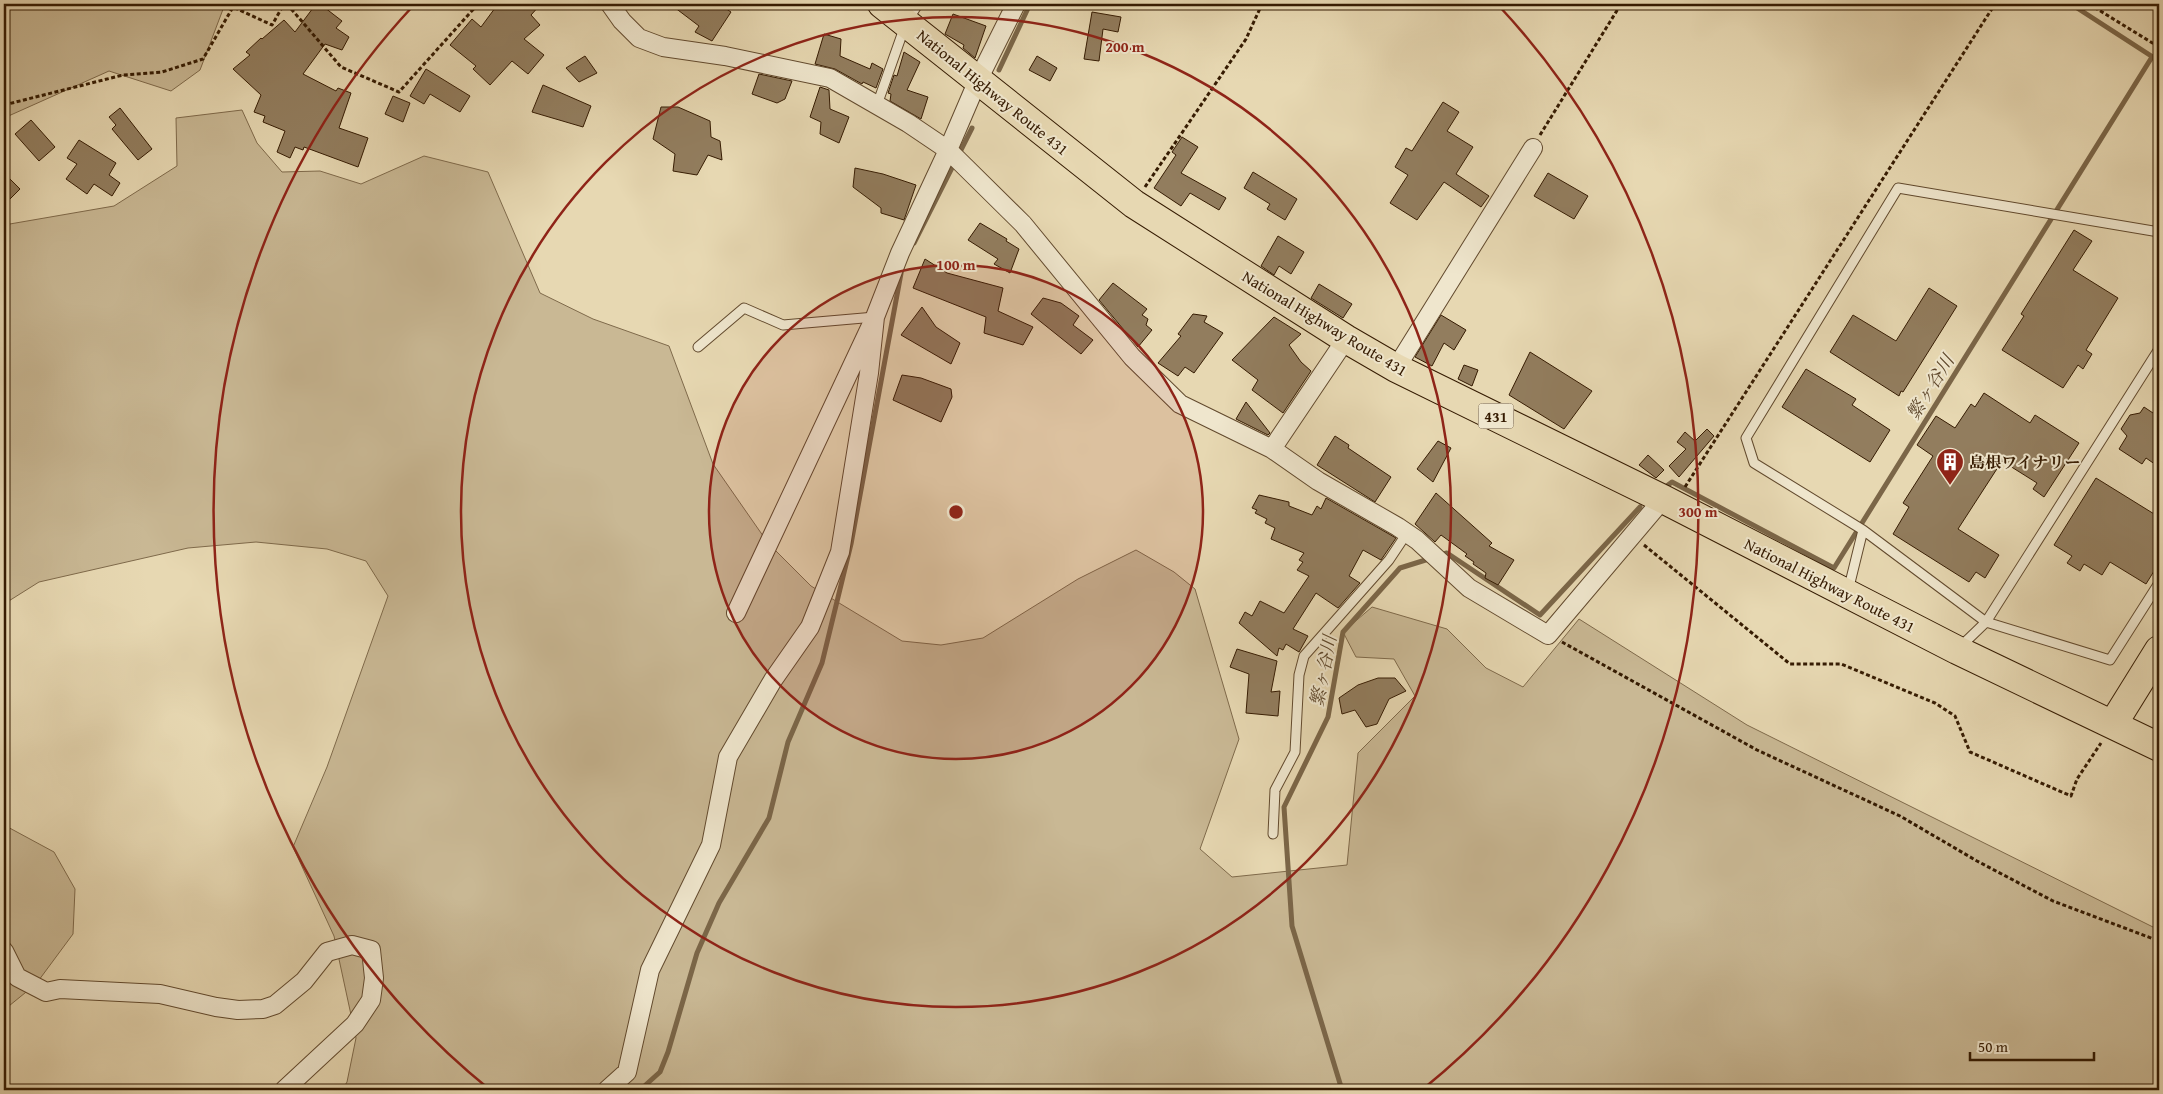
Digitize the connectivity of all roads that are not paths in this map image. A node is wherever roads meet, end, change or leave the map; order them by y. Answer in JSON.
{"nodes":[{"id":1,"x":610,"y":4,"type":"edge"},
{"id":2,"x":882,"y":4,"type":"edge"},
{"id":3,"x":1016,"y":4,"type":"edge"},
{"id":4,"x":912,"y":13,"type":"edge"},
{"id":5,"x":978,"y":80,"type":"junction"},
{"id":6,"x":877,"y":105,"type":"junction"},
{"id":7,"x":1533,"y":148,"type":"road end"},
{"id":8,"x":948,"y":150,"type":"junction"},
{"id":9,"x":2159,"y":232,"type":"edge"},
{"id":10,"x":875,"y":317,"type":"junction"},
{"id":11,"x":1346,"y":339,"type":"junction"},
{"id":12,"x":698,"y":346,"type":"dead end"},
{"id":13,"x":2159,"y":349,"type":"edge"},
{"id":14,"x":1396,"y":368,"type":"junction"},
{"id":15,"x":1272,"y":449,"type":"junction"},
{"id":16,"x":1669,"y":501,"type":"junction"},
{"id":17,"x":1863,"y":530,"type":"junction"},
{"id":18,"x":1407,"y":533,"type":"junction"},
{"id":19,"x":2159,"y":583,"type":"edge"},
{"id":20,"x":1847,"y":594,"type":"junction"},
{"id":21,"x":736,"y":614,"type":"dead end"},
{"id":22,"x":1986,"y":622,"type":"junction"},
{"id":23,"x":1957,"y":650,"type":"junction"},
{"id":24,"x":2159,"y":650,"type":"edge"},
{"id":25,"x":2113,"y":724,"type":"junction"},
{"id":26,"x":2159,"y":747,"type":"edge"},
{"id":27,"x":1273,"y":834,"type":"dead end"},
{"id":28,"x":4,"y":951,"type":"edge"},
{"id":29,"x":284,"y":1090,"type":"edge"},
{"id":30,"x":607,"y":1090,"type":"edge"}],
"edges":[{"from":1,"to":6,"type":"street"},
{"from":2,"to":4,"type":"main road","name":"National Highway Route 431","number":"431"},
{"from":3,"to":5,"type":"street"},
{"from":4,"to":5,"type":"main road","name":"National Highway Route 431","number":"431"},
{"from":4,"to":6,"type":"lane"},
{"from":5,"to":8,"type":"street"},
{"from":5,"to":11,"type":"main road","name":"National Highway Route 431","number":"431"},
{"from":6,"to":8,"type":"street"},
{"from":7,"to":14,"type":"street"},
{"from":8,"to":10,"type":"street"},
{"from":8,"to":15,"type":"street"},
{"from":9,"to":17,"type":"lane"},
{"from":10,"to":12,"type":"lane"},
{"from":10,"to":21,"type":"street"},
{"from":10,"to":30,"type":"street"},
{"from":11,"to":14,"type":"main road","name":"National Highway Route 431","number":"431"},
{"from":11,"to":15,"type":"street"},
{"from":13,"to":22,"type":"lane"},
{"from":14,"to":16,"type":"main road","name":"National Highway Route 431","number":"431"},
{"from":15,"to":18,"type":"street"},
{"from":16,"to":18,"type":"street"},
{"from":16,"to":20,"type":"main road","name":"National Highway Route 431","number":"431"},
{"from":17,"to":20,"type":"lane"},
{"from":17,"to":22,"type":"lane"},
{"from":18,"to":27,"type":"lane"},
{"from":19,"to":22,"type":"lane"},
{"from":20,"to":23,"type":"main road","name":"National Highway Route 431","number":"431"},
{"from":22,"to":23,"type":"lane"},
{"from":23,"to":25,"type":"main road","name":"National Highway Route 431","number":"431"},
{"from":24,"to":25,"type":"main road"},
{"from":25,"to":26,"type":"main road","name":"National Highway Route 431","number":"431"},
{"from":28,"to":29,"type":"street"}]}
